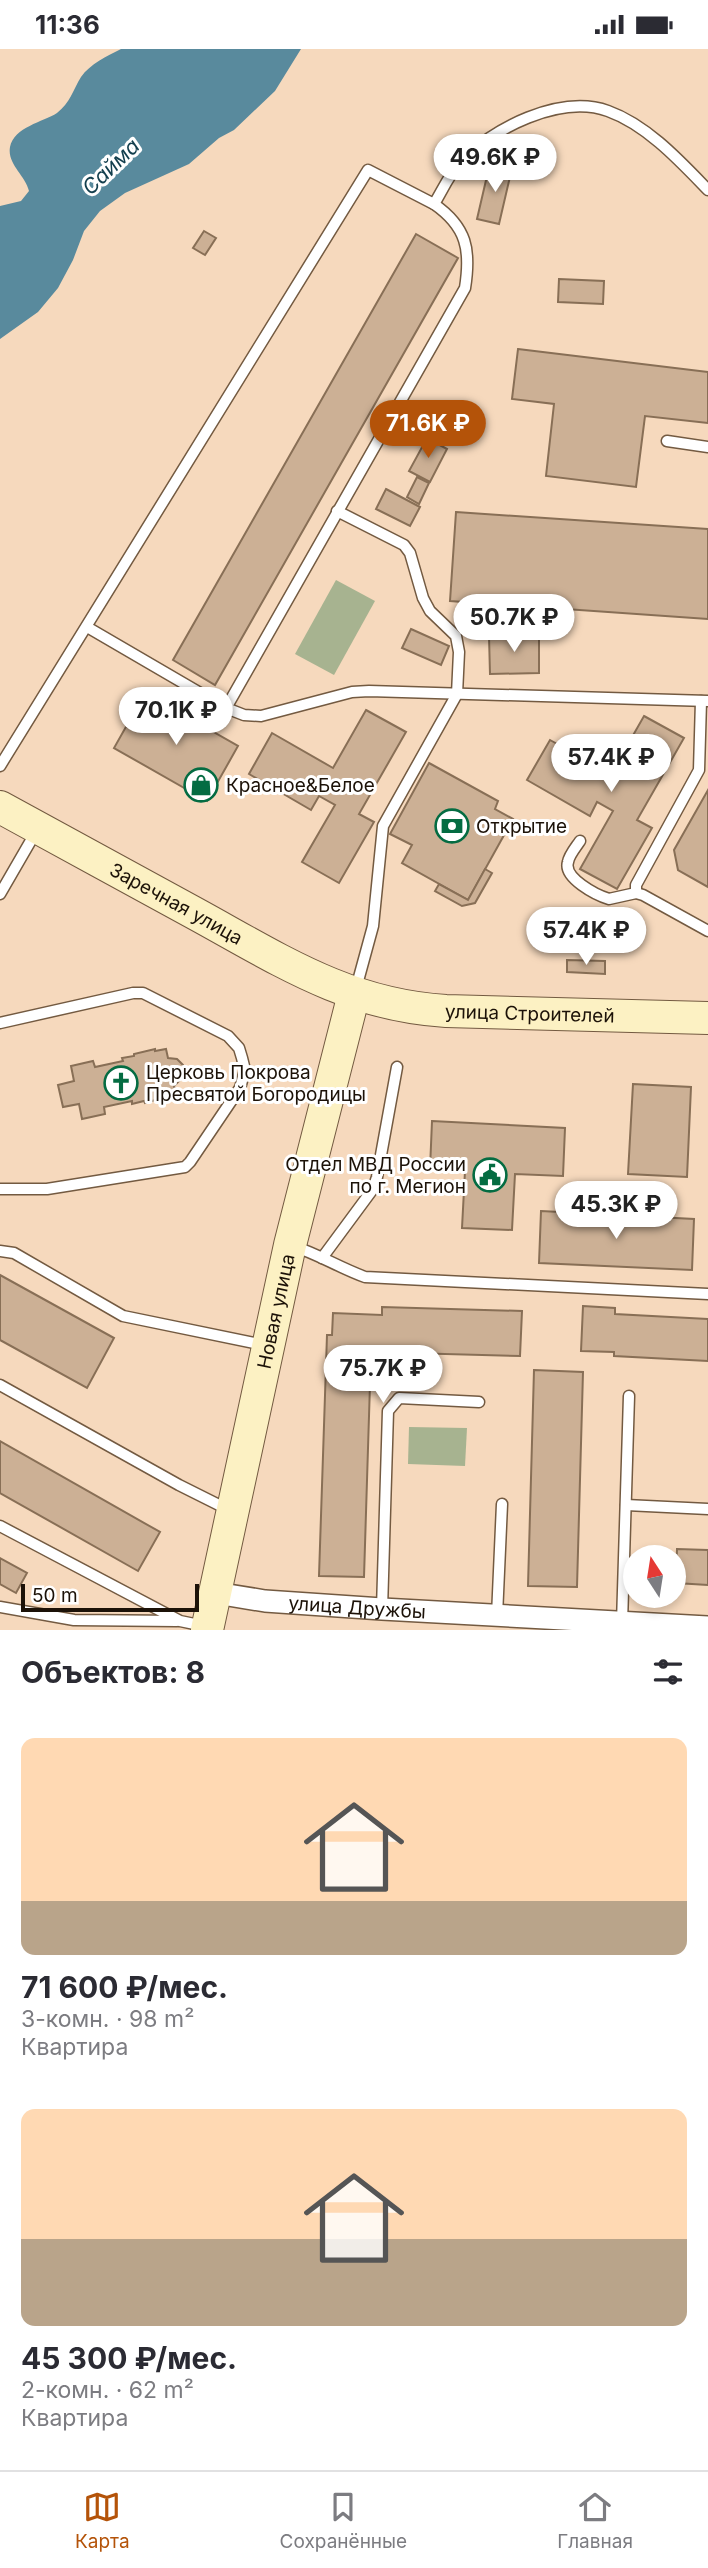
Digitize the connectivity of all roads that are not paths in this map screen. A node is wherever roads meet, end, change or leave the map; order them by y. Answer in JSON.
{"nodes":[{"id":1,"x":708,"y":190,"type":"edge"},
{"id":2,"x":434,"y":204,"type":"junction"},
{"id":3,"x":667,"y":441,"type":"dead end"},
{"id":4,"x":708,"y":447,"type":"edge"},
{"id":5,"x":337,"y":511,"type":"junction"},
{"id":6,"x":87,"y":628,"type":"junction"},
{"id":7,"x":457,"y":694,"type":"junction"},
{"id":8,"x":704,"y":701,"type":"edge"},
{"id":9,"x":226,"y":708,"type":"junction"},
{"id":10,"x":0,"y":765,"type":"edge"},
{"id":11,"x":0,"y":807,"type":"edge"},
{"id":12,"x":38,"y":828,"type":"junction"},
{"id":13,"x":580,"y":841,"type":"dead end"},
{"id":14,"x":636,"y":893,"type":"junction"},
{"id":15,"x":0,"y":894,"type":"edge"},
{"id":16,"x":708,"y":931,"type":"edge"},
{"id":17,"x":354,"y":994,"type":"junction"},
{"id":18,"x":708,"y":1018,"type":"edge"},
{"id":19,"x":0,"y":1023,"type":"edge"},
{"id":20,"x":397,"y":1067,"type":"dead end"},
{"id":21,"x":0,"y":1189,"type":"edge"},
{"id":22,"x":290,"y":1245,"type":"junction"},
{"id":23,"x":0,"y":1251,"type":"edge"},
{"id":24,"x":322,"y":1258,"type":"junction"},
{"id":25,"x":708,"y":1293,"type":"edge"},
{"id":26,"x":268,"y":1346,"type":"junction"},
{"id":27,"x":0,"y":1385,"type":"edge"},
{"id":28,"x":629,"y":1396,"type":"dead end"},
{"id":29,"x":479,"y":1402,"type":"dead end"},
{"id":30,"x":502,"y":1504,"type":"dead end"},
{"id":31,"x":626,"y":1505,"type":"junction"},
{"id":32,"x":233,"y":1509,"type":"junction"},
{"id":33,"x":708,"y":1509,"type":"edge"},
{"id":34,"x":0,"y":1526,"type":"edge"},
{"id":35,"x":216,"y":1593,"type":"junction"},
{"id":36,"x":0,"y":1607,"type":"edge"},
{"id":37,"x":382,"y":1609,"type":"junction"},
{"id":38,"x":497,"y":1616,"type":"junction"},
{"id":39,"x":622,"y":1623,"type":"junction"},
{"id":40,"x":557,"y":1625,"type":"edge"},
{"id":41,"x":198,"y":1626,"type":"edge"},
{"id":42,"x":663,"y":1627,"type":"edge"},
{"id":43,"x":708,"y":1627,"type":"edge"}],
"edges":[{"from":1,"to":2,"type":"lane"},
{"from":2,"to":5,"type":"lane"},
{"from":2,"to":6,"type":"lane"},
{"from":3,"to":4,"type":"lane"},
{"from":5,"to":7,"type":"lane"},
{"from":5,"to":9,"type":"lane"},
{"from":6,"to":9,"type":"lane"},
{"from":6,"to":10,"type":"lane"},
{"from":7,"to":8,"type":"lane"},
{"from":7,"to":9,"type":"lane"},
{"from":7,"to":17,"type":"lane"},
{"from":8,"to":14,"type":"lane"},
{"from":11,"to":12,"type":"main road","name":"Заречная улица"},
{"from":12,"to":15,"type":"lane"},
{"from":12,"to":17,"type":"main road","name":"Заречная улица"},
{"from":13,"to":14,"type":"lane"},
{"from":14,"to":16,"type":"lane"},
{"from":17,"to":18,"type":"main road","name":"улица Строителей"},
{"from":17,"to":22,"type":"main road","name":"Новая улица"},
{"from":19,"to":21,"type":"lane"},
{"from":20,"to":24,"type":"lane"},
{"from":22,"to":24,"type":"lane"},
{"from":22,"to":26,"type":"main road","name":"Новая улица"},
{"from":23,"to":26,"type":"lane"},
{"from":24,"to":25,"type":"lane"},
{"from":26,"to":32,"type":"main road","name":"Новая улица"},
{"from":27,"to":32,"type":"lane"},
{"from":28,"to":31,"type":"lane"},
{"from":29,"to":37,"type":"lane"},
{"from":30,"to":38,"type":"lane"},
{"from":31,"to":33,"type":"lane"},
{"from":31,"to":39,"type":"lane"},
{"from":32,"to":35,"type":"main road","name":"Новая улица"},
{"from":34,"to":41,"type":"lane"},
{"from":35,"to":37,"type":"street","name":"улица Дружбы"},
{"from":35,"to":41,"type":"main road","name":"Новая улица"},
{"from":36,"to":41,"type":"lane"},
{"from":37,"to":38,"type":"street","name":"улица Дружбы"},
{"from":38,"to":40,"type":"street","name":"улица Дружбы"},
{"from":39,"to":40,"type":"street","name":"улица Дружбы"},
{"from":39,"to":42,"type":"street","name":"улица Дружбы"},
{"from":42,"to":43,"type":"street","name":"улица Дружбы"}]}
